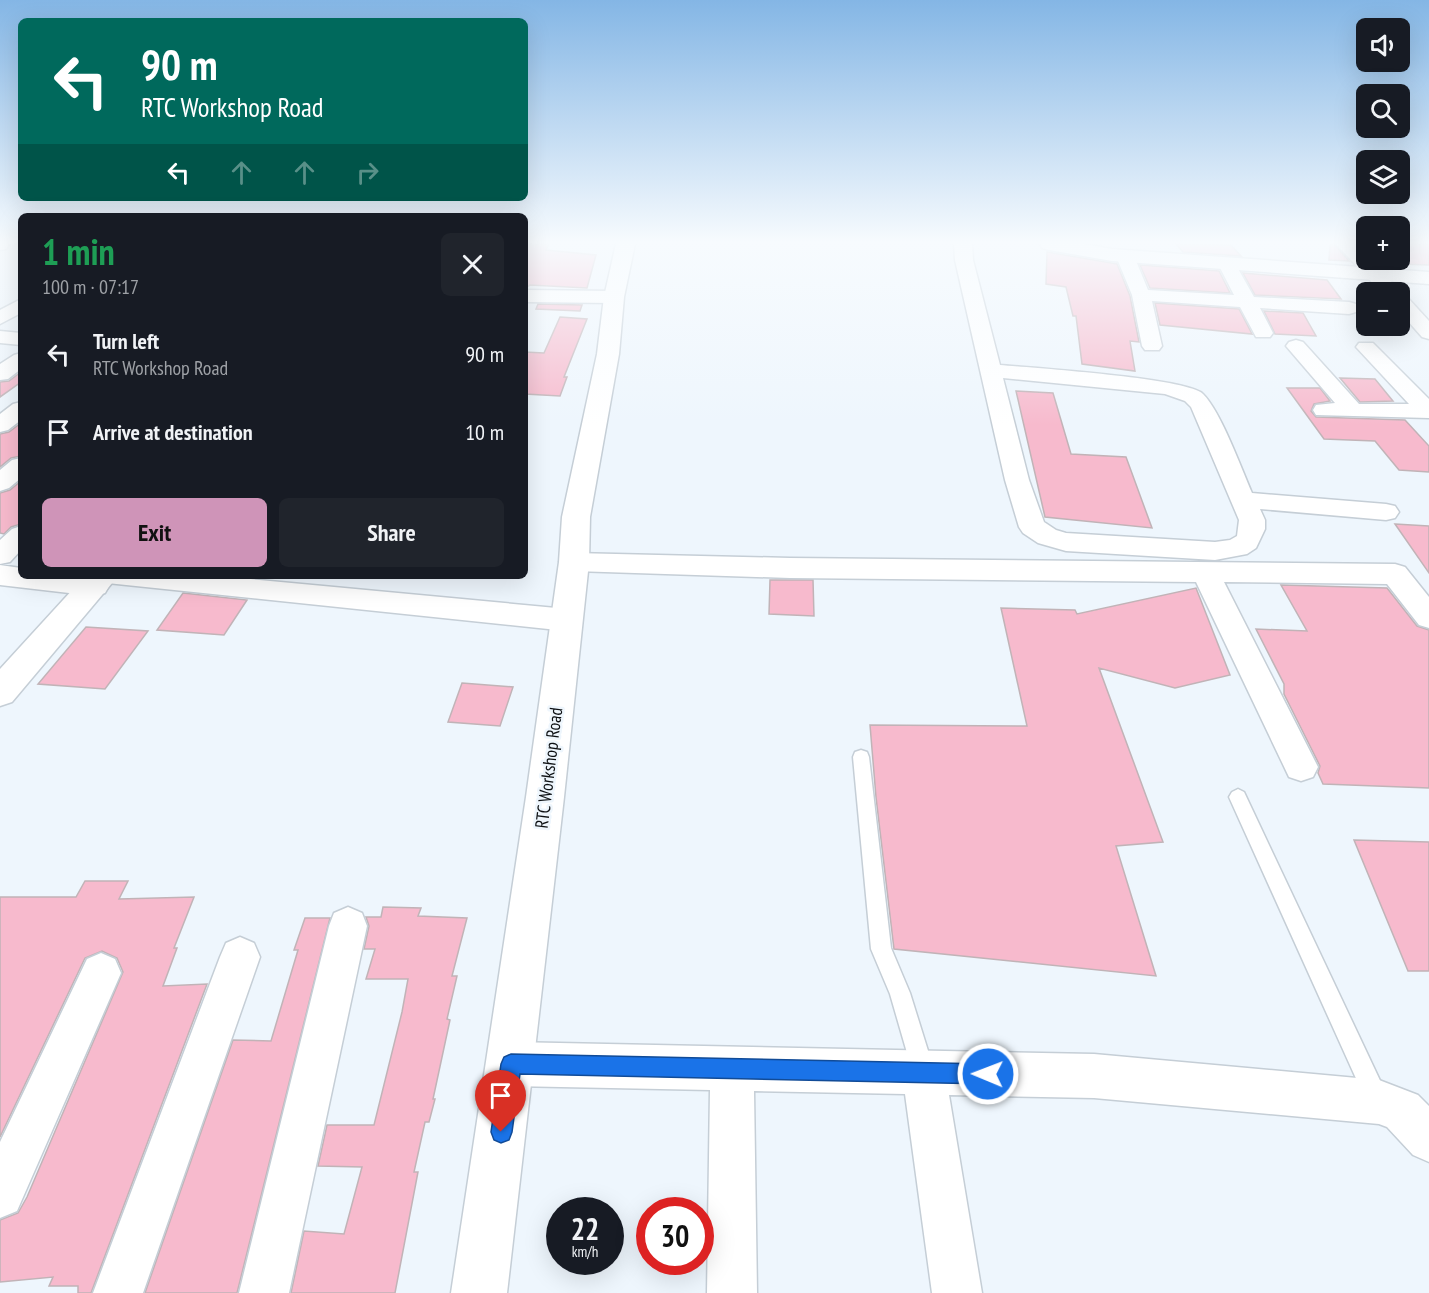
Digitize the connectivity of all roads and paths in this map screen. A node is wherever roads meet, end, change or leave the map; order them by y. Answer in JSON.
{"nodes":[{"id":1,"x":613,"y":304,"type":"edge"},
{"id":2,"x":974,"y":304,"type":"edge"},
{"id":3,"x":1142,"y":304,"type":"edge"},
{"id":4,"x":1248,"y":304,"type":"edge"},
{"id":5,"x":1287,"y":304,"type":"edge"},
{"id":6,"x":18,"y":307,"type":"edge"},
{"id":7,"x":1349,"y":308,"type":"dead end"},
{"id":8,"x":1410,"y":313,"type":"edge"},
{"id":9,"x":0,"y":318,"type":"edge"},
{"id":10,"x":1263,"y":333,"type":"dead end"},
{"id":11,"x":1429,"y":333,"type":"edge"},
{"id":12,"x":0,"y":337,"type":"edge"},
{"id":13,"x":18,"y":339,"type":"edge"},
{"id":14,"x":1152,"y":346,"type":"dead end"},
{"id":15,"x":1296,"y":346,"type":"dead end"},
{"id":16,"x":1366,"y":347,"type":"dead end"},
{"id":17,"x":18,"y":361,"type":"edge"},
{"id":18,"x":990,"y":370,"type":"junction"},
{"id":19,"x":0,"y":374,"type":"edge"},
{"id":20,"x":18,"y":410,"type":"edge"},
{"id":21,"x":1324,"y":410,"type":"dead end"},
{"id":22,"x":1353,"y":410,"type":"junction"},
{"id":23,"x":1429,"y":411,"type":"edge"},
{"id":24,"x":0,"y":425,"type":"edge"},
{"id":25,"x":1244,"y":500,"type":"junction"},
{"id":26,"x":1386,"y":512,"type":"dead end"},
{"id":27,"x":18,"y":539,"type":"edge"},
{"id":28,"x":0,"y":555,"type":"edge"},
{"id":29,"x":574,"y":562,"type":"junction"},
{"id":30,"x":1204,"y":572,"type":"junction"},
{"id":31,"x":0,"y":575,"type":"edge"},
{"id":32,"x":18,"y":576,"type":"edge"},
{"id":33,"x":105,"y":579,"type":"edge"},
{"id":34,"x":1429,"y":617,"type":"edge"},
{"id":35,"x":567,"y":620,"type":"junction"},
{"id":36,"x":0,"y":692,"type":"edge"},
{"id":37,"x":861,"y":757,"type":"dead end"},
{"id":38,"x":1301,"y":767,"type":"dead end"},
{"id":39,"x":1238,"y":797,"type":"dead end"},
{"id":40,"x":348,"y":926,"type":"dead end"},
{"id":41,"x":240,"y":957,"type":"dead end"},
{"id":42,"x":101,"y":973,"type":"dead end"},
{"id":43,"x":511,"y":1064,"type":"junction"},
{"id":44,"x":732,"y":1068,"type":"junction"},
{"id":45,"x":924,"y":1072,"type":"junction"},
{"id":46,"x":1379,"y":1102,"type":"junction"},
{"id":47,"x":1429,"y":1139,"type":"edge"},
{"id":48,"x":0,"y":1194,"type":"edge"},
{"id":49,"x":118,"y":1293,"type":"edge"},
{"id":50,"x":264,"y":1293,"type":"edge"},
{"id":51,"x":479,"y":1293,"type":"edge"},
{"id":52,"x":732,"y":1293,"type":"edge"},
{"id":53,"x":957,"y":1293,"type":"edge"}],
"edges":[{"from":1,"to":29,"type":"street","name":"RTC Workshop Road"},
{"from":2,"to":18,"type":"street"},
{"from":3,"to":14,"type":"street"},
{"from":4,"to":10,"type":"street"},
{"from":5,"to":7,"type":"street"},
{"from":6,"to":9,"type":"street"},
{"from":8,"to":11,"type":"street"},
{"from":12,"to":13,"type":"street"},
{"from":15,"to":22,"type":"street"},
{"from":16,"to":23,"type":"street"},
{"from":17,"to":19,"type":"street"},
{"from":18,"to":25,"type":"street"},
{"from":18,"to":25,"type":"street"},
{"from":20,"to":24,"type":"street"},
{"from":21,"to":22,"type":"street"},
{"from":22,"to":23,"type":"street"},
{"from":25,"to":26,"type":"street"},
{"from":27,"to":28,"type":"street"},
{"from":29,"to":30,"type":"street"},
{"from":29,"to":35,"type":"street","name":"RTC Workshop Road"},
{"from":30,"to":34,"type":"street"},
{"from":30,"to":38,"type":"street"},
{"from":31,"to":32,"type":"street"},
{"from":33,"to":35,"type":"street"},
{"from":33,"to":36,"type":"street"},
{"from":35,"to":43,"type":"street","name":"RTC Workshop Road"},
{"from":37,"to":45,"type":"lane"},
{"from":39,"to":46,"type":"lane"},
{"from":40,"to":50,"type":"street"},
{"from":41,"to":49,"type":"street"},
{"from":42,"to":48,"type":"street"},
{"from":43,"to":44,"type":"street"},
{"from":43,"to":51,"type":"street","name":"RTC Workshop Road"},
{"from":44,"to":45,"type":"street"},
{"from":44,"to":52,"type":"street"},
{"from":45,"to":46,"type":"street"},
{"from":45,"to":53,"type":"street"},
{"from":46,"to":47,"type":"street"}]}
